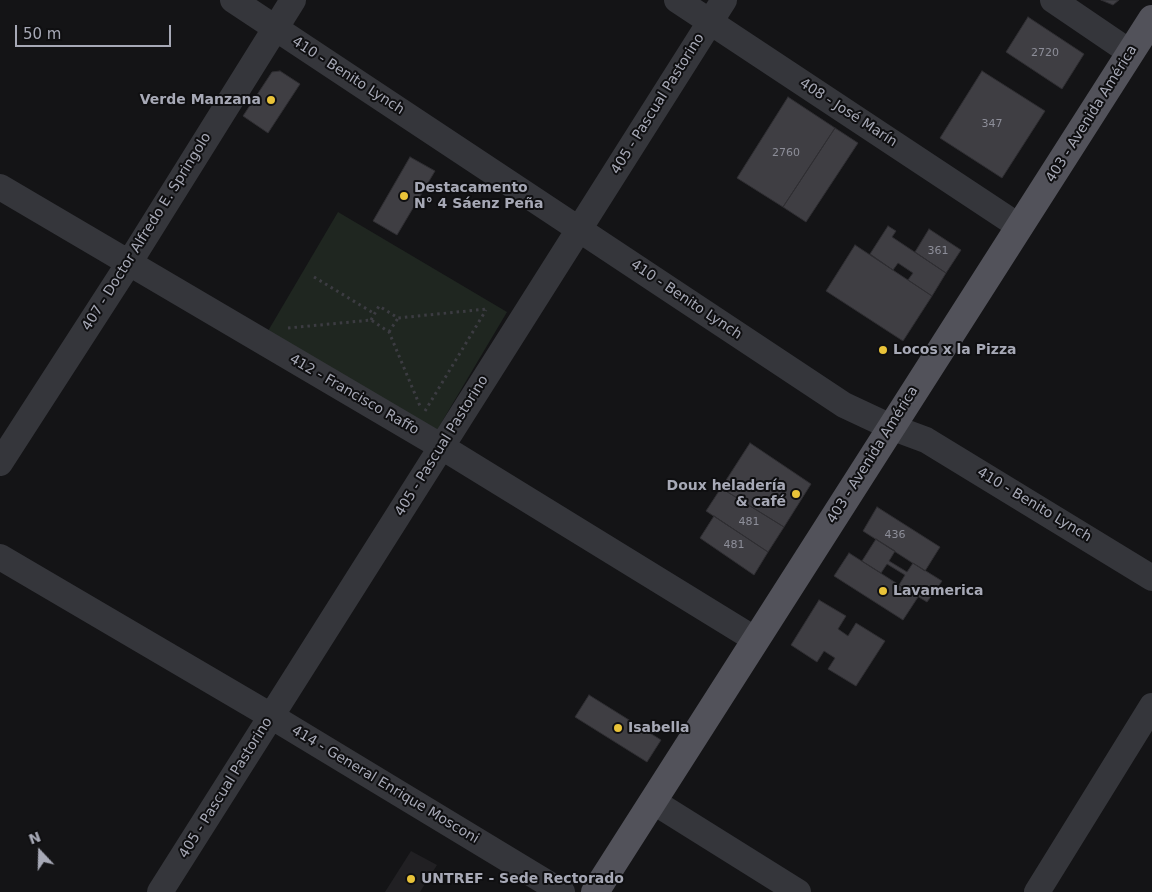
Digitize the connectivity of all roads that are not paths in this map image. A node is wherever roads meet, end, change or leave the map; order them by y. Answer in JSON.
{"nodes":[{"id":1,"x":233,"y":0,"type":"edge"},
{"id":2,"x":293,"y":0,"type":"edge"},
{"id":3,"x":677,"y":0,"type":"edge"},
{"id":4,"x":724,"y":0,"type":"edge"},
{"id":5,"x":1053,"y":0,"type":"edge"},
{"id":6,"x":710,"y":22,"type":"junction"},
{"id":7,"x":276,"y":28,"type":"junction"},
{"id":8,"x":1145,"y":34,"type":"edge"},
{"id":9,"x":0,"y":187,"type":"edge"},
{"id":10,"x":1020,"y":227,"type":"junction"},
{"id":11,"x":579,"y":228,"type":"junction"},
{"id":12,"x":129,"y":263,"type":"junction"},
{"id":13,"x":891,"y":427,"type":"junction"},
{"id":14,"x":442,"y":447,"type":"junction"},
{"id":15,"x":0,"y":463,"type":"edge"},
{"id":16,"x":0,"y":558,"type":"edge"},
{"id":17,"x":1152,"y":578,"type":"edge"},
{"id":18,"x":756,"y":640,"type":"junction"},
{"id":19,"x":1152,"y":706,"type":"edge"},
{"id":20,"x":272,"y":716,"type":"junction"},
{"id":21,"x":654,"y":802,"type":"junction"},
{"id":22,"x":160,"y":892,"type":"edge"},
{"id":23,"x":562,"y":892,"type":"edge"},
{"id":24,"x":595,"y":892,"type":"edge"},
{"id":25,"x":798,"y":892,"type":"edge"},
{"id":26,"x":1037,"y":892,"type":"edge"}],
"edges":[{"from":1,"to":7,"type":"street","name":"410 - Benito Lynch"},
{"from":2,"to":7,"type":"street","name":"407 - Doctor Alfredo E. Springolo"},
{"from":3,"to":6,"type":"street","name":"408 - José Marín"},
{"from":4,"to":6,"type":"street","name":"405 - Pascual Pastorino"},
{"from":5,"to":8,"type":"street"},
{"from":6,"to":10,"type":"street","name":"408 - José Marín"},
{"from":6,"to":11,"type":"street","name":"405 - Pascual Pastorino"},
{"from":7,"to":11,"type":"street","name":"410 - Benito Lynch"},
{"from":7,"to":12,"type":"street","name":"407 - Doctor Alfredo E. Springolo"},
{"from":8,"to":10,"type":"main road","name":"403 - Avenida América"},
{"from":9,"to":12,"type":"street","name":"412 - Francisco Raffo"},
{"from":10,"to":13,"type":"main road","name":"403 - Avenida América"},
{"from":11,"to":13,"type":"street","name":"410 - Benito Lynch"},
{"from":11,"to":14,"type":"street","name":"405 - Pascual Pastorino"},
{"from":12,"to":14,"type":"street","name":"412 - Francisco Raffo"},
{"from":12,"to":15,"type":"street","name":"407 - Doctor Alfredo E. Springolo"},
{"from":13,"to":17,"type":"street","name":"410 - Benito Lynch"},
{"from":13,"to":18,"type":"main road","name":"403 - Avenida América"},
{"from":14,"to":18,"type":"street","name":"412 - Francisco Raffo"},
{"from":14,"to":20,"type":"street","name":"405 - Pascual Pastorino"},
{"from":16,"to":20,"type":"street","name":"414 - General Enrique Mosconi"},
{"from":18,"to":21,"type":"main road","name":"403 - Avenida América"},
{"from":19,"to":26,"type":"street"},
{"from":20,"to":22,"type":"street","name":"405 - Pascual Pastorino"},
{"from":20,"to":23,"type":"street","name":"414 - General Enrique Mosconi"},
{"from":21,"to":24,"type":"main road","name":"403 - Avenida América"},
{"from":21,"to":25,"type":"street"}]}
